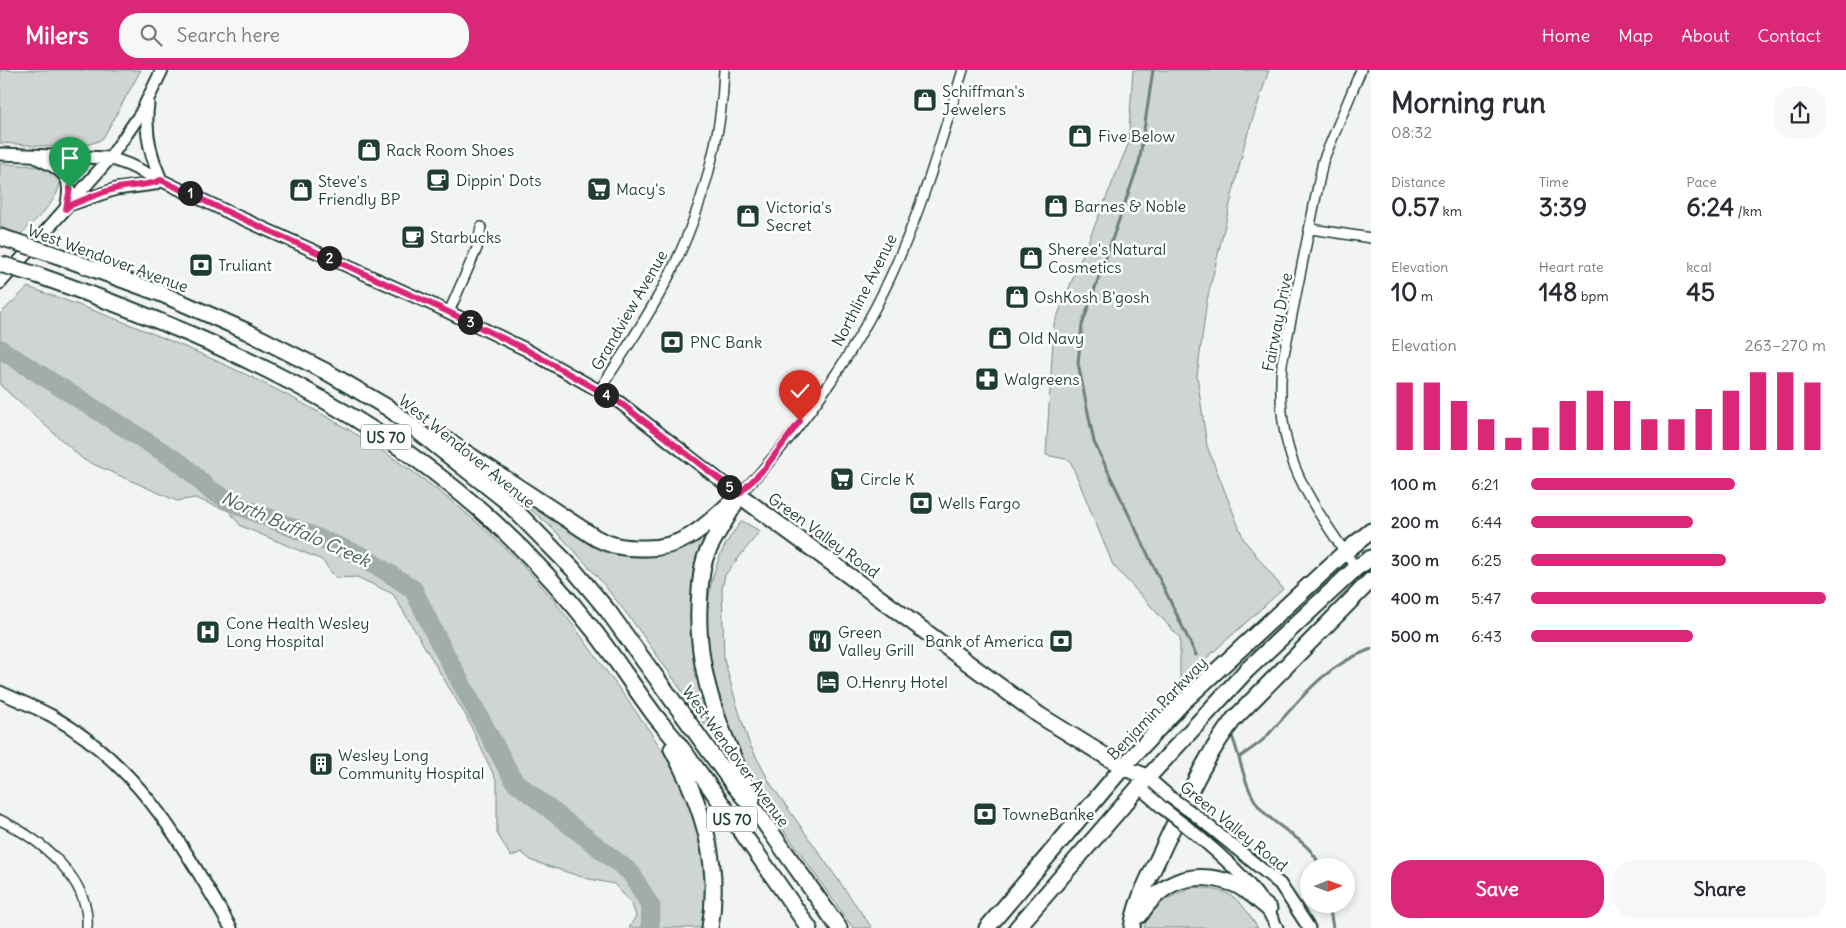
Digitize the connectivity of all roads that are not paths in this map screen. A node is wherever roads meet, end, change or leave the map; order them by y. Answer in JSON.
{"nodes":[{"id":1,"x":162,"y":70,"type":"edge"},
{"id":2,"x":724,"y":70,"type":"edge"},
{"id":3,"x":963,"y":70,"type":"edge"},
{"id":4,"x":1361,"y":70,"type":"edge"},
{"id":5,"x":149,"y":97,"type":"junction"},
{"id":6,"x":0,"y":154,"type":"edge"},
{"id":7,"x":31,"y":156,"type":"junction"},
{"id":8,"x":110,"y":158,"type":"junction"},
{"id":9,"x":161,"y":180,"type":"junction"},
{"id":10,"x":68,"y":207,"type":"junction"},
{"id":11,"x":480,"y":227,"type":"dead end"},
{"id":12,"x":1311,"y":229,"type":"junction"},
{"id":13,"x":0,"y":237,"type":"edge"},
{"id":14,"x":1371,"y":238,"type":"edge"},
{"id":15,"x":0,"y":264,"type":"edge"},
{"id":16,"x":0,"y":284,"type":"edge"},
{"id":17,"x":449,"y":312,"type":"junction"},
{"id":18,"x":599,"y":391,"type":"junction"},
{"id":19,"x":390,"y":409,"type":"junction"},
{"id":20,"x":739,"y":494,"type":"junction"},
{"id":21,"x":1371,"y":531,"type":"edge"},
{"id":22,"x":1345,"y":552,"type":"junction"},
{"id":23,"x":1371,"y":558,"type":"edge"},
{"id":24,"x":1356,"y":568,"type":"junction"},
{"id":25,"x":1371,"y":580,"type":"edge"},
{"id":26,"x":0,"y":692,"type":"edge"},
{"id":27,"x":653,"y":713,"type":"junction"},
{"id":28,"x":1123,"y":768,"type":"junction"},
{"id":29,"x":1143,"y":782,"type":"junction"},
{"id":30,"x":762,"y":818,"type":"junction"},
{"id":31,"x":0,"y":820,"type":"edge"},
{"id":32,"x":1269,"y":909,"type":"junction"},
{"id":33,"x":87,"y":928,"type":"edge"},
{"id":34,"x":231,"y":928,"type":"edge"},
{"id":35,"x":710,"y":928,"type":"edge"},
{"id":36,"x":809,"y":928,"type":"edge"},
{"id":37,"x":839,"y":928,"type":"edge"},
{"id":38,"x":987,"y":928,"type":"edge"},
{"id":39,"x":1017,"y":928,"type":"edge"},
{"id":40,"x":1133,"y":928,"type":"edge"},
{"id":41,"x":1277,"y":928,"type":"edge"},
{"id":42,"x":1309,"y":928,"type":"edge"}],
"edges":[{"from":1,"to":5,"type":"main road"},
{"from":2,"to":18,"type":"street","name":"Grandview Avenue"},
{"from":3,"to":20,"type":"street","name":"Northline Avenue"},
{"from":4,"to":12,"type":"street","name":"Fairway Drive"},
{"from":5,"to":8,"type":"main road"},
{"from":5,"to":9,"type":"main road"},
{"from":6,"to":7,"type":"main road","name":"Green Valley Road"},
{"from":7,"to":8,"type":"main road","name":"Green Valley Road"},
{"from":7,"to":10,"type":"main road"},
{"from":8,"to":9,"type":"main road","name":"Green Valley Road"},
{"from":8,"to":10,"type":"main road"},
{"from":9,"to":10,"type":"main road"},
{"from":9,"to":17,"type":"main road","name":"Green Valley Road"},
{"from":10,"to":16,"type":"main road"},
{"from":11,"to":17,"type":"street"},
{"from":12,"to":14,"type":"street"},
{"from":12,"to":22,"type":"street","name":"Fairway Drive"},
{"from":13,"to":19,"type":"highway","name":"West Wendover Avenue","number":"US 70","bridge":true},
{"from":15,"to":27,"type":"highway","number":"US 70","bridge":true},
{"from":17,"to":18,"type":"main road","name":"Green Valley Road"},
{"from":18,"to":20,"type":"main road","name":"Green Valley Road"},
{"from":19,"to":20,"type":"highway"},
{"from":19,"to":30,"type":"highway","name":"West Wendover Avenue","number":"US 70"},
{"from":20,"to":28,"type":"highway","name":"Green Valley Road"},
{"from":20,"to":30,"type":"highway"},
{"from":21,"to":22,"type":"highway","name":"Benjamin Parkway"},
{"from":22,"to":24,"type":"street","name":"Fairway Drive"},
{"from":22,"to":28,"type":"highway","name":"Benjamin Parkway"},
{"from":23,"to":24,"type":"highway"},
{"from":24,"to":29,"type":"highway"},
{"from":25,"to":40,"type":"highway"},
{"from":26,"to":34,"type":"main road"},
{"from":27,"to":35,"type":"highway"},
{"from":27,"to":36,"type":"highway","number":"US 70"},
{"from":28,"to":29,"type":"highway","name":"Green Valley Road"},
{"from":28,"to":38,"type":"highway","name":"Benjamin Parkway"},
{"from":29,"to":32,"type":"main road","name":"Green Valley Road","bridge":true},
{"from":29,"to":39,"type":"highway"},
{"from":29,"to":42,"type":"main road","name":"Green Valley Road","bridge":true},
{"from":30,"to":37,"type":"highway","name":"West Wendover Avenue","number":"US 70"},
{"from":31,"to":33,"type":"street"},
{"from":32,"to":40,"type":"highway"},
{"from":32,"to":41,"type":"main road","name":"Green Valley Road"}]}
